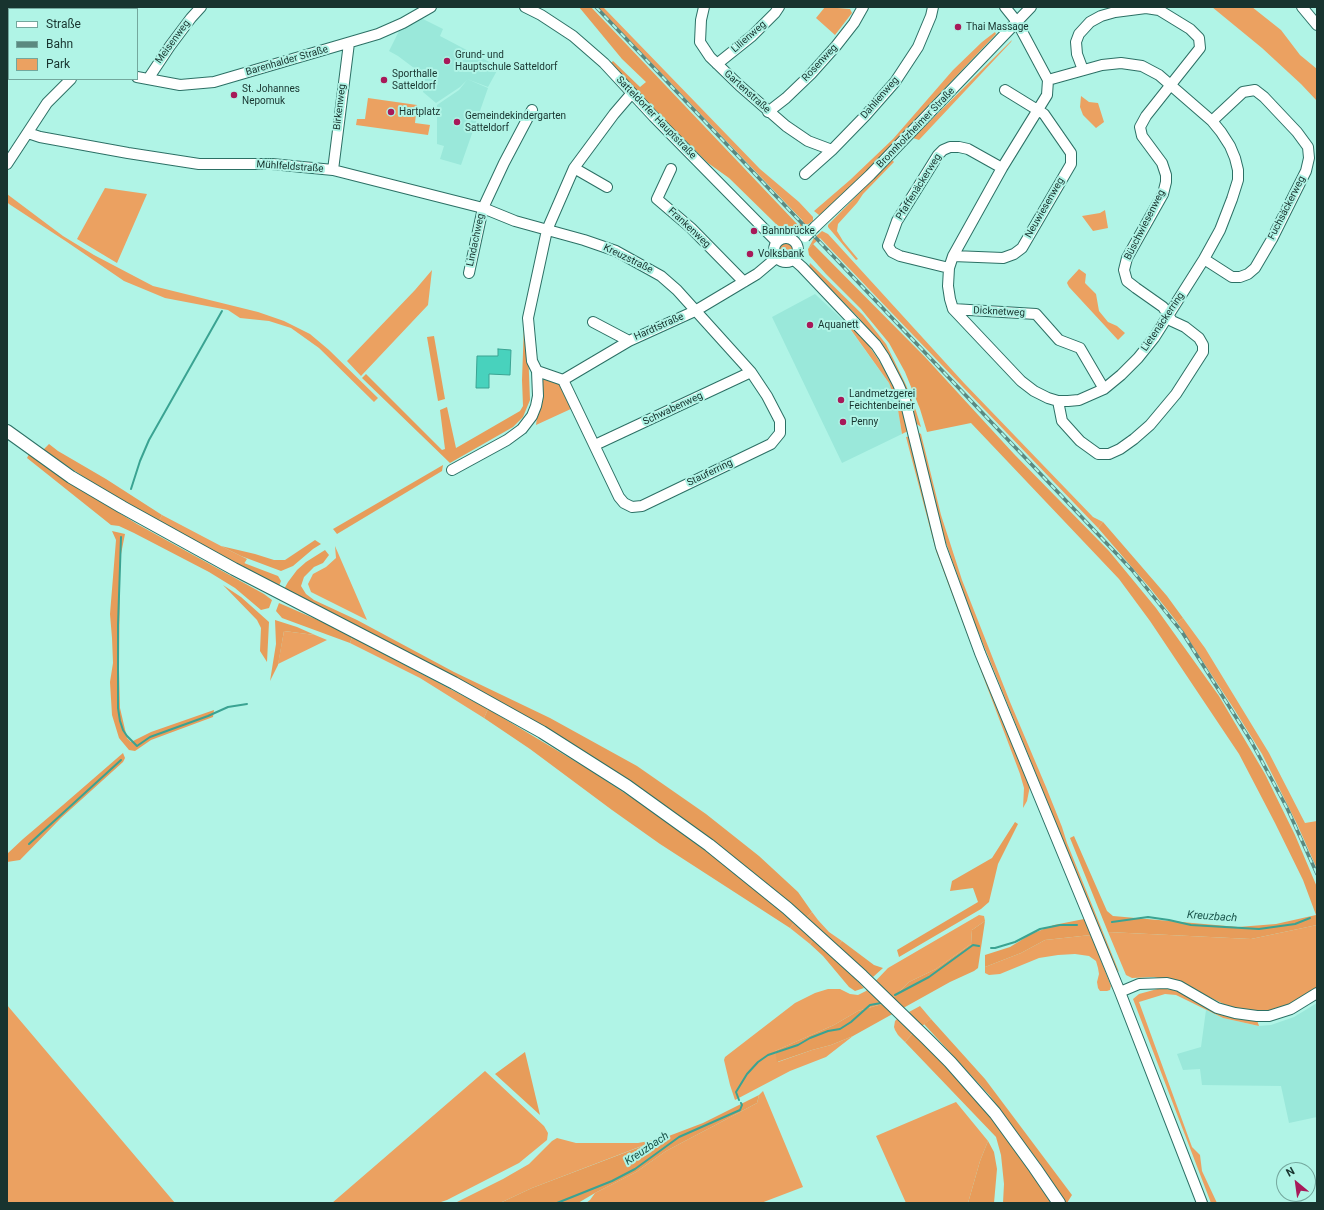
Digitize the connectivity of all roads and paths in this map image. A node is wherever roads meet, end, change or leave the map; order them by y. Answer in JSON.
{"nodes":[{"id":1,"x":201,"y":7,"type":"edge"},
{"id":2,"x":431,"y":7,"type":"edge"},
{"id":3,"x":525,"y":7,"type":"edge"},
{"id":4,"x":704,"y":7,"type":"edge"},
{"id":5,"x":779,"y":7,"type":"edge"},
{"id":6,"x":863,"y":7,"type":"edge"},
{"id":7,"x":933,"y":7,"type":"edge"},
{"id":8,"x":1005,"y":7,"type":"edge"},
{"id":9,"x":1031,"y":7,"type":"edge"},
{"id":10,"x":1302,"y":7,"type":"edge"},
{"id":11,"x":1017,"y":22,"type":"junction"},
{"id":12,"x":1317,"y":25,"type":"edge"},
{"id":13,"x":349,"y":43,"type":"junction"},
{"id":14,"x":717,"y":64,"type":"junction"},
{"id":15,"x":1083,"y":70,"type":"junction"},
{"id":16,"x":138,"y":77,"type":"edge"},
{"id":17,"x":148,"y":79,"type":"junction"},
{"id":18,"x":70,"y":80,"type":"edge"},
{"id":19,"x":1048,"y":80,"type":"junction"},
{"id":20,"x":1172,"y":85,"type":"junction"},
{"id":21,"x":1005,"y":90,"type":"dead end"},
{"id":22,"x":632,"y":93,"type":"junction"},
{"id":23,"x":532,"y":110,"type":"dead end"},
{"id":24,"x":1038,"y":110,"type":"junction"},
{"id":25,"x":768,"y":112,"type":"junction"},
{"id":26,"x":1212,"y":120,"type":"junction"},
{"id":27,"x":28,"y":133,"type":"junction"},
{"id":28,"x":832,"y":150,"type":"junction"},
{"id":29,"x":7,"y":164,"type":"edge"},
{"id":30,"x":574,"y":168,"type":"junction"},
{"id":31,"x":1002,"y":168,"type":"junction"},
{"id":32,"x":671,"y":169,"type":"dead end"},
{"id":33,"x":333,"y":170,"type":"junction"},
{"id":34,"x":805,"y":174,"type":"dead end"},
{"id":35,"x":607,"y":188,"type":"dead end"},
{"id":36,"x":483,"y":208,"type":"junction"},
{"id":37,"x":547,"y":230,"type":"junction"},
{"id":38,"x":777,"y":242,"type":"junction"},
{"id":39,"x":796,"y":243,"type":"junction"},
{"id":40,"x":953,"y":256,"type":"junction"},
{"id":41,"x":776,"y":258,"type":"junction"},
{"id":42,"x":1204,"y":259,"type":"junction"},
{"id":43,"x":794,"y":260,"type":"junction"},
{"id":44,"x":949,"y":268,"type":"junction"},
{"id":45,"x":469,"y":273,"type":"dead end"},
{"id":46,"x":744,"y":282,"type":"junction"},
{"id":47,"x":953,"y":309,"type":"junction"},
{"id":48,"x":695,"y":311,"type":"junction"},
{"id":49,"x":1168,"y":315,"type":"junction"},
{"id":50,"x":593,"y":322,"type":"dead end"},
{"id":51,"x":629,"y":341,"type":"junction"},
{"id":52,"x":537,"y":371,"type":"junction"},
{"id":53,"x":751,"y":372,"type":"junction"},
{"id":54,"x":564,"y":380,"type":"junction"},
{"id":55,"x":1104,"y":389,"type":"junction"},
{"id":56,"x":1058,"y":401,"type":"junction"},
{"id":57,"x":7,"y":431,"type":"edge"},
{"id":58,"x":595,"y":445,"type":"junction"},
{"id":59,"x":452,"y":470,"type":"dead end"},
{"id":60,"x":1120,"y":992,"type":"junction"},
{"id":61,"x":1317,"y":993,"type":"edge"},
{"id":62,"x":1059,"y":1203,"type":"edge"},
{"id":63,"x":1202,"y":1203,"type":"edge"}],
"edges":[{"from":1,"to":17,"type":"street","name":"Meisenweg"},
{"from":2,"to":13,"type":"street","name":"Barenhalder Straße"},
{"from":3,"to":22,"type":"street","name":"Satteldorfer Hauptstraße"},
{"from":4,"to":14,"type":"street","name":"Gartenstraße"},
{"from":5,"to":14,"type":"street","name":"Lilienweg"},
{"from":6,"to":25,"type":"street","name":"Rosenweg"},
{"from":7,"to":28,"type":"street","name":"Dahlienweg"},
{"from":8,"to":11,"type":"street"},
{"from":9,"to":11,"type":"street","name":"Bronnholzheimer Straße"},
{"from":10,"to":12,"type":"street"},
{"from":11,"to":19,"type":"street"},
{"from":11,"to":39,"type":"street","name":"Bronnholzheimer Straße","bridge":true},
{"from":13,"to":17,"type":"street","name":"Barenhalder Straße"},
{"from":13,"to":33,"type":"street","name":"Birkenweg"},
{"from":14,"to":25,"type":"street","name":"Gartenstraße"},
{"from":15,"to":19,"type":"street","name":"Lietenäckerring"},
{"from":15,"to":20,"type":"street","name":"Lietenäckerring"},
{"from":15,"to":20,"type":"street"},
{"from":16,"to":17,"type":"street","name":"Barenhalder Straße"},
{"from":18,"to":27,"type":"street"},
{"from":19,"to":24,"type":"street"},
{"from":20,"to":26,"type":"street","name":"Lietenäckerring"},
{"from":20,"to":49,"type":"street","name":"Büschwiesenweg"},
{"from":21,"to":24,"type":"street","name":"Neuwiesenweg"},
{"from":22,"to":30,"type":"street"},
{"from":22,"to":38,"type":"street","name":"Satteldorfer Hauptstraße"},
{"from":23,"to":36,"type":"street","name":"Lindachweg"},
{"from":24,"to":31,"type":"street"},
{"from":24,"to":40,"type":"street","name":"Neuwiesenweg"},
{"from":25,"to":28,"type":"street","name":"Gartenstraße"},
{"from":26,"to":42,"type":"street","name":"Lietenäckerring"},
{"from":26,"to":42,"type":"street","name":"Fuchsäckerweg"},
{"from":27,"to":29,"type":"street"},
{"from":27,"to":33,"type":"street","name":"Mühlfeldstraße"},
{"from":28,"to":34,"type":"street","name":"Dahlienweg"},
{"from":30,"to":35,"type":"street"},
{"from":30,"to":37,"type":"street"},
{"from":31,"to":40,"type":"street"},
{"from":31,"to":44,"type":"street","name":"Pfaffenäckerweg"},
{"from":32,"to":46,"type":"street","name":"Frankenweg"},
{"from":33,"to":36,"type":"street","name":"Mühlfeldstraße"},
{"from":36,"to":37,"type":"street","name":"Mühlfeldstraße"},
{"from":36,"to":45,"type":"street","name":"Lindachweg"},
{"from":37,"to":48,"type":"street","name":"Kreuzstraße"},
{"from":37,"to":52,"type":"street"},
{"from":38,"to":39,"type":"street"},
{"from":38,"to":41,"type":"street"},
{"from":39,"to":43,"type":"street"},
{"from":40,"to":44,"type":"street"},
{"from":41,"to":43,"type":"street"},
{"from":41,"to":46,"type":"street","name":"Hardtstraße"},
{"from":42,"to":49,"type":"street","name":"Lietenäckerring"},
{"from":43,"to":60,"type":"street"},
{"from":44,"to":47,"type":"street"},
{"from":46,"to":48,"type":"street","name":"Hardtstraße"},
{"from":47,"to":55,"type":"street","name":"Dicknetweg"},
{"from":47,"to":56,"type":"street","name":"Lietenäckerring"},
{"from":48,"to":51,"type":"street","name":"Hardtstraße"},
{"from":48,"to":53,"type":"street","name":"Stauferring"},
{"from":49,"to":55,"type":"street","name":"Lietenäckerring"},
{"from":49,"to":56,"type":"street"},
{"from":50,"to":51,"type":"street"},
{"from":51,"to":54,"type":"street","name":"Hardtstraße"},
{"from":52,"to":54,"type":"street"},
{"from":52,"to":59,"type":"street"},
{"from":53,"to":58,"type":"street","name":"Schwabenweg"},
{"from":53,"to":58,"type":"street","name":"Stauferring"},
{"from":54,"to":58,"type":"street","name":"Stauferring"},
{"from":55,"to":56,"type":"street","name":"Lietenäckerring"},
{"from":57,"to":62,"type":"main road"},
{"from":60,"to":61,"type":"street"},
{"from":60,"to":63,"type":"street"}]}
